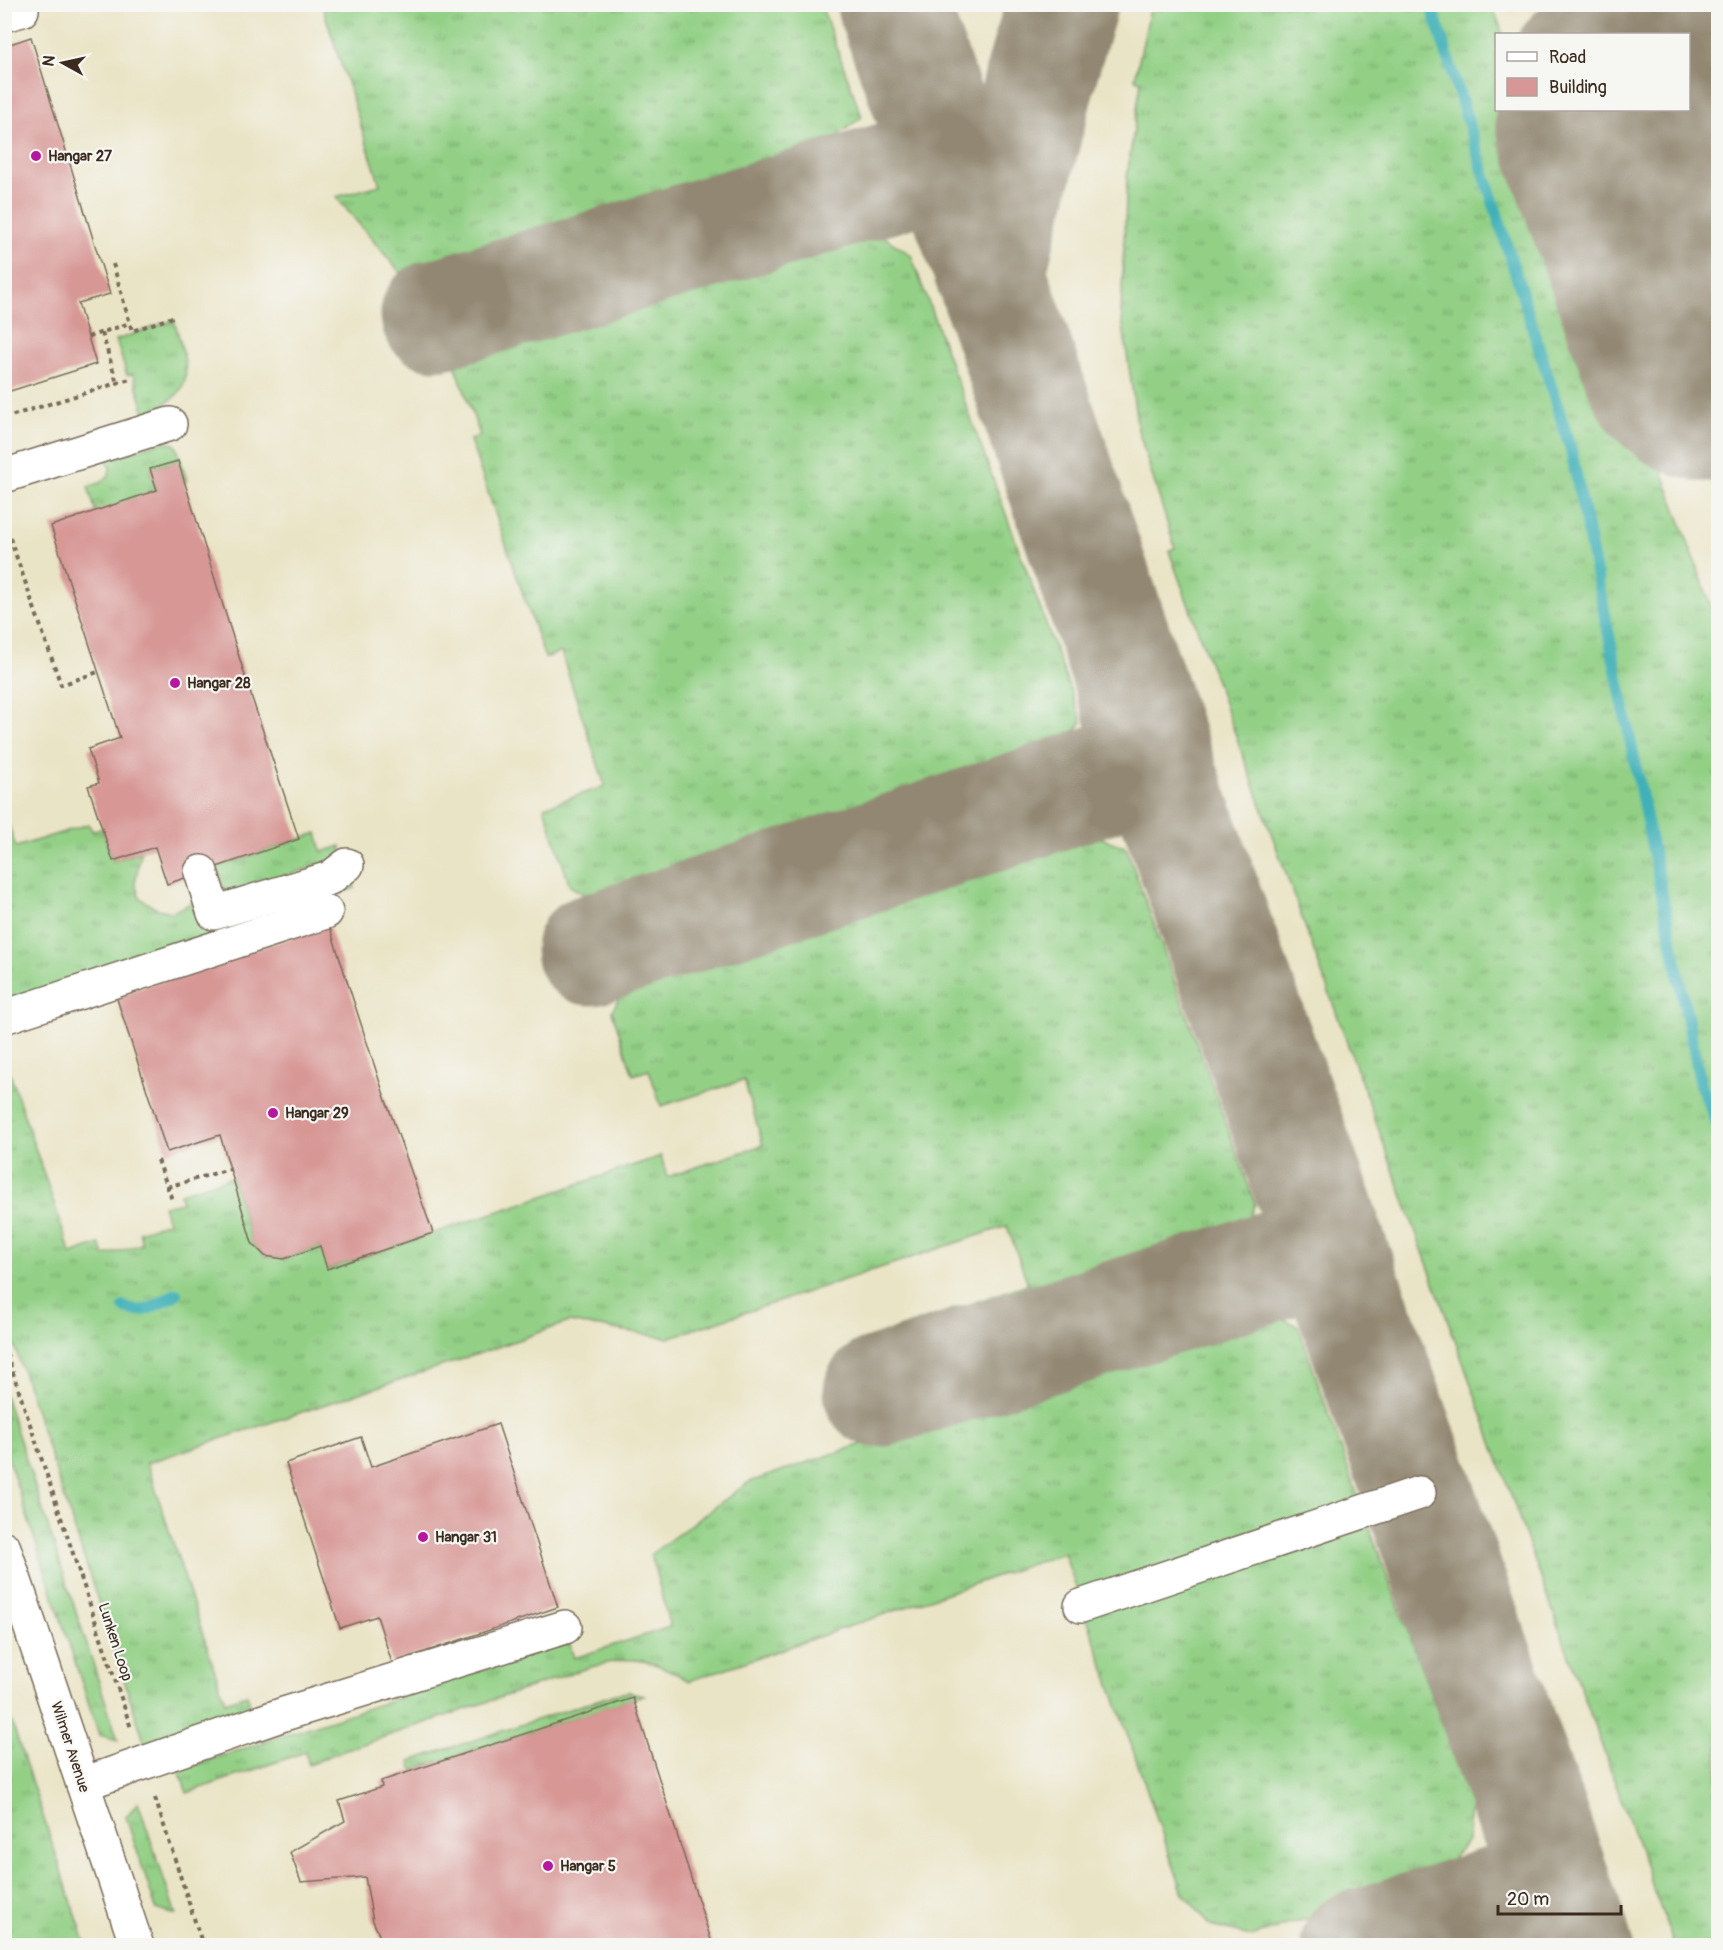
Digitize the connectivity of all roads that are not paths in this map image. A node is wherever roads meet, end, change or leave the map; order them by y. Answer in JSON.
{"nodes":[{"id":1,"x":170,"y":424,"type":"dead end"},
{"id":2,"x":4,"y":476,"type":"edge"},
{"id":3,"x":347,"y":865,"type":"dead end"},
{"id":4,"x":201,"y":872,"type":"dead end"},
{"id":5,"x":326,"y":912,"type":"dead end"},
{"id":6,"x":4,"y":1017,"type":"edge"},
{"id":7,"x":1419,"y":1493,"type":"dead end"},
{"id":8,"x":4,"y":1548,"type":"edge"},
{"id":9,"x":1081,"y":1606,"type":"dead end"},
{"id":10,"x":565,"y":1627,"type":"dead end"},
{"id":11,"x":83,"y":1784,"type":"junction"},
{"id":12,"x":137,"y":1946,"type":"edge"}],
"edges":[{"from":1,"to":2,"type":"street"},
{"from":3,"to":4,"type":"street"},
{"from":5,"to":6,"type":"street"},
{"from":7,"to":9,"type":"street"},
{"from":8,"to":11,"type":"street","name":"Wilmer Avenue"},
{"from":10,"to":11,"type":"street"},
{"from":11,"to":12,"type":"street","name":"Wilmer Avenue"}]}
